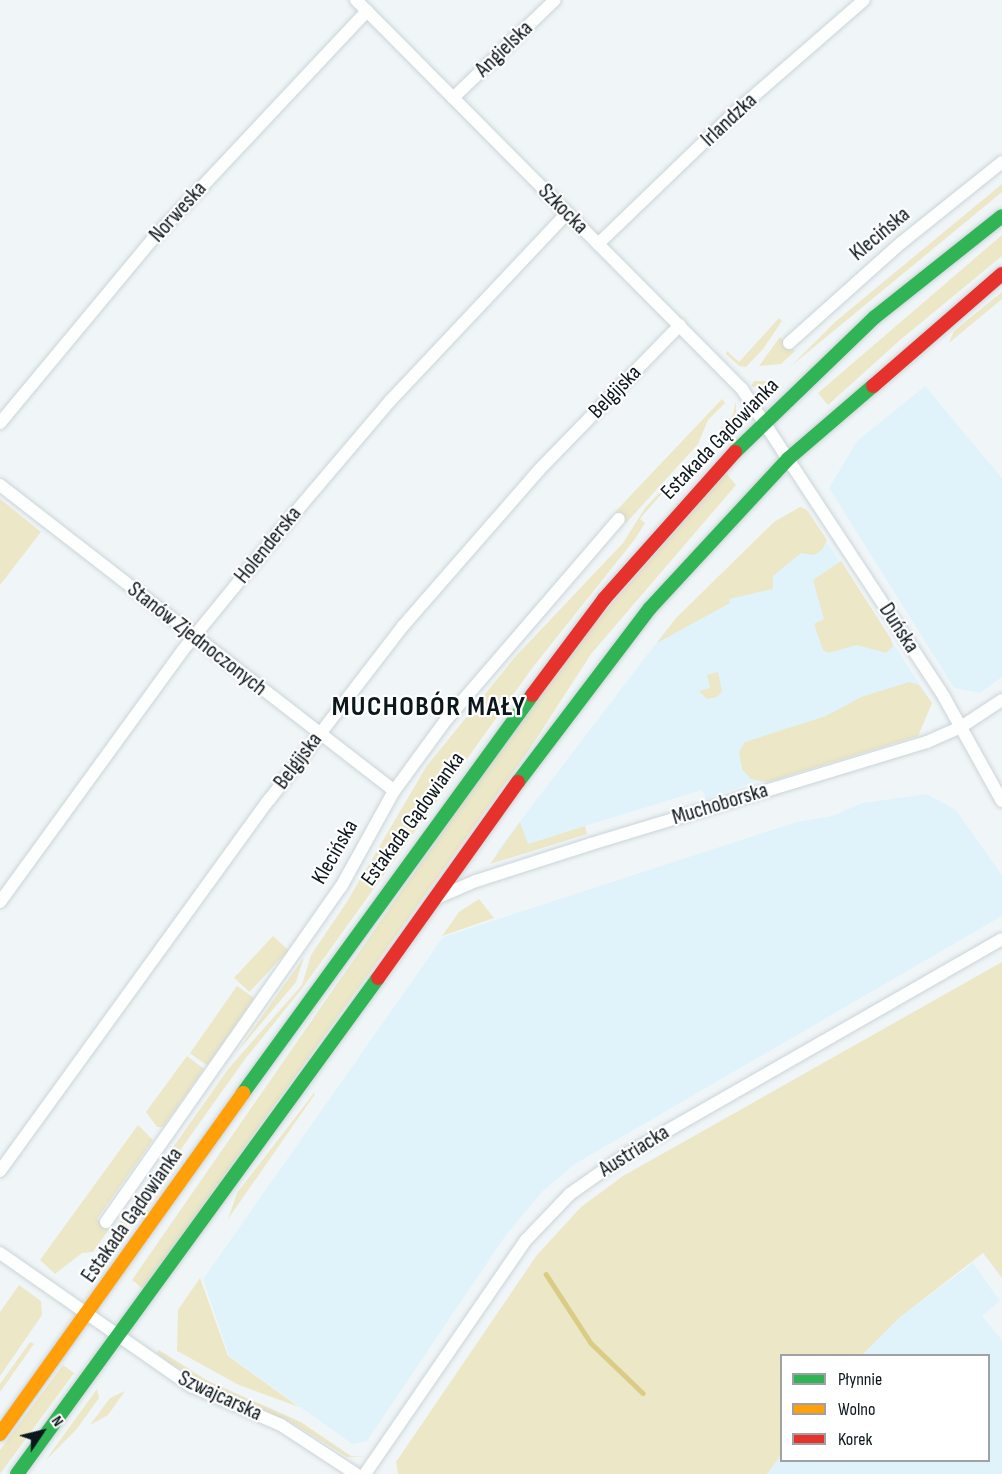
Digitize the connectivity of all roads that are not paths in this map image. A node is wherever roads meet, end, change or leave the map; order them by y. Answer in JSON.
{"nodes":[{"id":1,"x":356,"y":0,"type":"edge"},
{"id":2,"x":555,"y":0,"type":"edge"},
{"id":3,"x":864,"y":0,"type":"edge"},
{"id":4,"x":366,"y":11,"type":"junction"},
{"id":5,"x":453,"y":98,"type":"junction"},
{"id":6,"x":1002,"y":162,"type":"edge"},
{"id":7,"x":567,"y":213,"type":"junction"},
{"id":8,"x":1002,"y":216,"type":"edge"},
{"id":9,"x":598,"y":244,"type":"junction"},
{"id":10,"x":1002,"y":274,"type":"edge"},
{"id":11,"x":680,"y":325,"type":"junction"},
{"id":12,"x":789,"y":344,"type":"dead end"},
{"id":13,"x":763,"y":422,"type":"junction"},
{"id":14,"x":0,"y":423,"type":"edge"},
{"id":15,"x":788,"y":459,"type":"junction"},
{"id":16,"x":0,"y":485,"type":"edge"},
{"id":17,"x":620,"y":519,"type":"dead end"},
{"id":18,"x":194,"y":637,"type":"junction"},
{"id":19,"x":1002,"y":699,"type":"edge"},
{"id":20,"x":961,"y":727,"type":"junction"},
{"id":21,"x":319,"y":733,"type":"junction"},
{"id":22,"x":394,"y":791,"type":"junction"},
{"id":23,"x":1002,"y":801,"type":"edge"},
{"id":24,"x":433,"y":900,"type":"junction"},
{"id":25,"x":0,"y":902,"type":"edge"},
{"id":26,"x":1002,"y":939,"type":"edge"},
{"id":27,"x":0,"y":1171,"type":"edge"},
{"id":28,"x":106,"y":1222,"type":"dead end"},
{"id":29,"x":0,"y":1253,"type":"edge"},
{"id":30,"x":87,"y":1313,"type":"junction"},
{"id":31,"x":119,"y":1336,"type":"junction"},
{"id":32,"x":0,"y":1434,"type":"edge"},
{"id":33,"x":17,"y":1474,"type":"edge"},
{"id":34,"x":356,"y":1474,"type":"edge"},
{"id":35,"x":365,"y":1474,"type":"edge"}],
"edges":[{"from":1,"to":4,"type":"street","name":"Szkocka"},
{"from":2,"to":5,"type":"street","name":"Angielska"},
{"from":3,"to":9,"type":"street","name":"Irlandzka"},
{"from":4,"to":5,"type":"street","name":"Szkocka"},
{"from":4,"to":14,"type":"street","name":"Norweska"},
{"from":5,"to":7,"type":"street","name":"Szkocka"},
{"from":6,"to":12,"type":"street","name":"Klecińska"},
{"from":7,"to":9,"type":"street","name":"Szkocka"},
{"from":7,"to":18,"type":"street","name":"Holenderska"},
{"from":8,"to":13,"type":"main road","name":"Estakada Gądowianka"},
{"from":9,"to":11,"type":"street","name":"Szkocka"},
{"from":10,"to":15,"type":"main road"},
{"from":11,"to":13,"type":"street","name":"Szkocka"},
{"from":11,"to":21,"type":"street","name":"Belgijska"},
{"from":13,"to":15,"type":"street","name":"Duńska"},
{"from":13,"to":30,"type":"main road","name":"Estakada Gądowianka"},
{"from":15,"to":20,"type":"street","name":"Duńska"},
{"from":15,"to":24,"type":"main road"},
{"from":16,"to":18,"type":"street","name":"Stanów Zjednoczonych"},
{"from":17,"to":22,"type":"street","name":"Klecińska"},
{"from":18,"to":21,"type":"street","name":"Stanów Zjednoczonych"},
{"from":18,"to":25,"type":"street","name":"Holenderska"},
{"from":19,"to":20,"type":"street","name":"Muchoborska"},
{"from":20,"to":23,"type":"street","name":"Duńska"},
{"from":20,"to":24,"type":"street","name":"Muchoborska"},
{"from":21,"to":22,"type":"street","name":"Stanów Zjednoczonych"},
{"from":21,"to":27,"type":"street","name":"Belgijska"},
{"from":22,"to":28,"type":"street","name":"Klecińska"},
{"from":24,"to":31,"type":"main road"},
{"from":26,"to":35,"type":"street","name":"Austriacka"},
{"from":29,"to":30,"type":"street","name":"Szwajcarska"},
{"from":30,"to":31,"type":"street","name":"Szwajcarska"},
{"from":30,"to":32,"type":"main road"},
{"from":31,"to":33,"type":"main road"},
{"from":31,"to":34,"type":"street","name":"Szwajcarska"}]}
